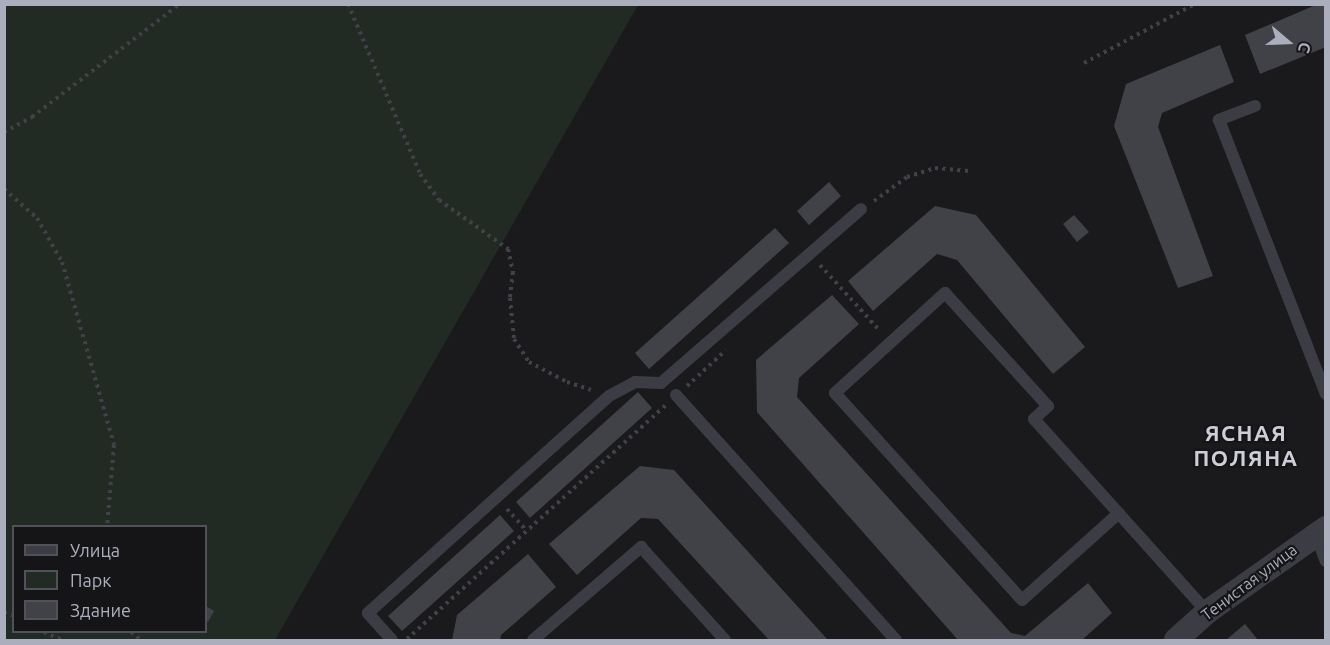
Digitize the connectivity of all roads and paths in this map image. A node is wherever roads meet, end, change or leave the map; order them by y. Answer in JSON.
{"nodes":[{"id":1,"x":180,"y":4,"type":"edge"},
{"id":2,"x":348,"y":4,"type":"edge"},
{"id":3,"x":1195,"y":4,"type":"edge"},
{"id":4,"x":1084,"y":63,"type":"dead end"},
{"id":5,"x":1255,"y":106,"type":"dead end"},
{"id":6,"x":4,"y":132,"type":"edge"},
{"id":7,"x":972,"y":171,"type":"dead end"},
{"id":8,"x":4,"y":189,"type":"edge"},
{"id":9,"x":861,"y":209,"type":"joint"},
{"id":10,"x":810,"y":254,"type":"junction"},
{"id":11,"x":820,"y":266,"type":"junction"},
{"id":12,"x":812,"y":273,"type":"dead end"},
{"id":13,"x":890,"y":343,"type":"junction"},
{"id":14,"x":727,"y":350,"type":"dead end"},
{"id":15,"x":1326,"y":394,"type":"edge"},
{"id":16,"x":676,"y":395,"type":"junction"},
{"id":17,"x":609,"y":396,"type":"junction"},
{"id":18,"x":496,"y":497,"type":"junction"},
{"id":19,"x":1119,"y":513,"type":"junction"},
{"id":20,"x":107,"y":525,"type":"edge"},
{"id":21,"x":526,"y":531,"type":"junction"},
{"id":22,"x":1320,"y":531,"type":"edge"},
{"id":23,"x":1326,"y":561,"type":"edge"},
{"id":24,"x":1207,"y":612,"type":"junction"},
{"id":25,"x":46,"y":633,"type":"edge"},
{"id":26,"x":62,"y":640,"type":"edge"},
{"id":27,"x":392,"y":640,"type":"edge"},
{"id":28,"x":405,"y":640,"type":"edge"},
{"id":29,"x":533,"y":640,"type":"edge"},
{"id":30,"x":725,"y":640,"type":"edge"},
{"id":31,"x":897,"y":640,"type":"edge"},
{"id":32,"x":1176,"y":640,"type":"edge"}],
"edges":[{"from":1,"to":6,"type":"path"},
{"from":2,"to":17,"type":"path"},
{"from":3,"to":4,"type":"path"},
{"from":5,"to":15,"type":"lane"},
{"from":7,"to":9,"type":"path"},
{"from":8,"to":20,"type":"path"},
{"from":9,"to":10,"type":"lane"},
{"from":10,"to":11,"type":"path"},
{"from":10,"to":17,"type":"lane"},
{"from":11,"to":12,"type":"path"},
{"from":11,"to":13,"type":"path"},
{"from":13,"to":19,"type":"lane"},
{"from":13,"to":19,"type":"lane"},
{"from":14,"to":16,"type":"path"},
{"from":16,"to":21,"type":"path"},
{"from":16,"to":31,"type":"lane"},
{"from":17,"to":18,"type":"lane"},
{"from":18,"to":21,"type":"path"},
{"from":18,"to":27,"type":"lane"},
{"from":19,"to":24,"type":"lane"},
{"from":21,"to":28,"type":"path"},
{"from":22,"to":23,"type":"lane"},
{"from":22,"to":24,"type":"street","name":"Тенистая улица"},
{"from":24,"to":32,"type":"street","name":"Тенистая улица"},
{"from":25,"to":26,"type":"path"},
{"from":29,"to":30,"type":"lane"}]}
